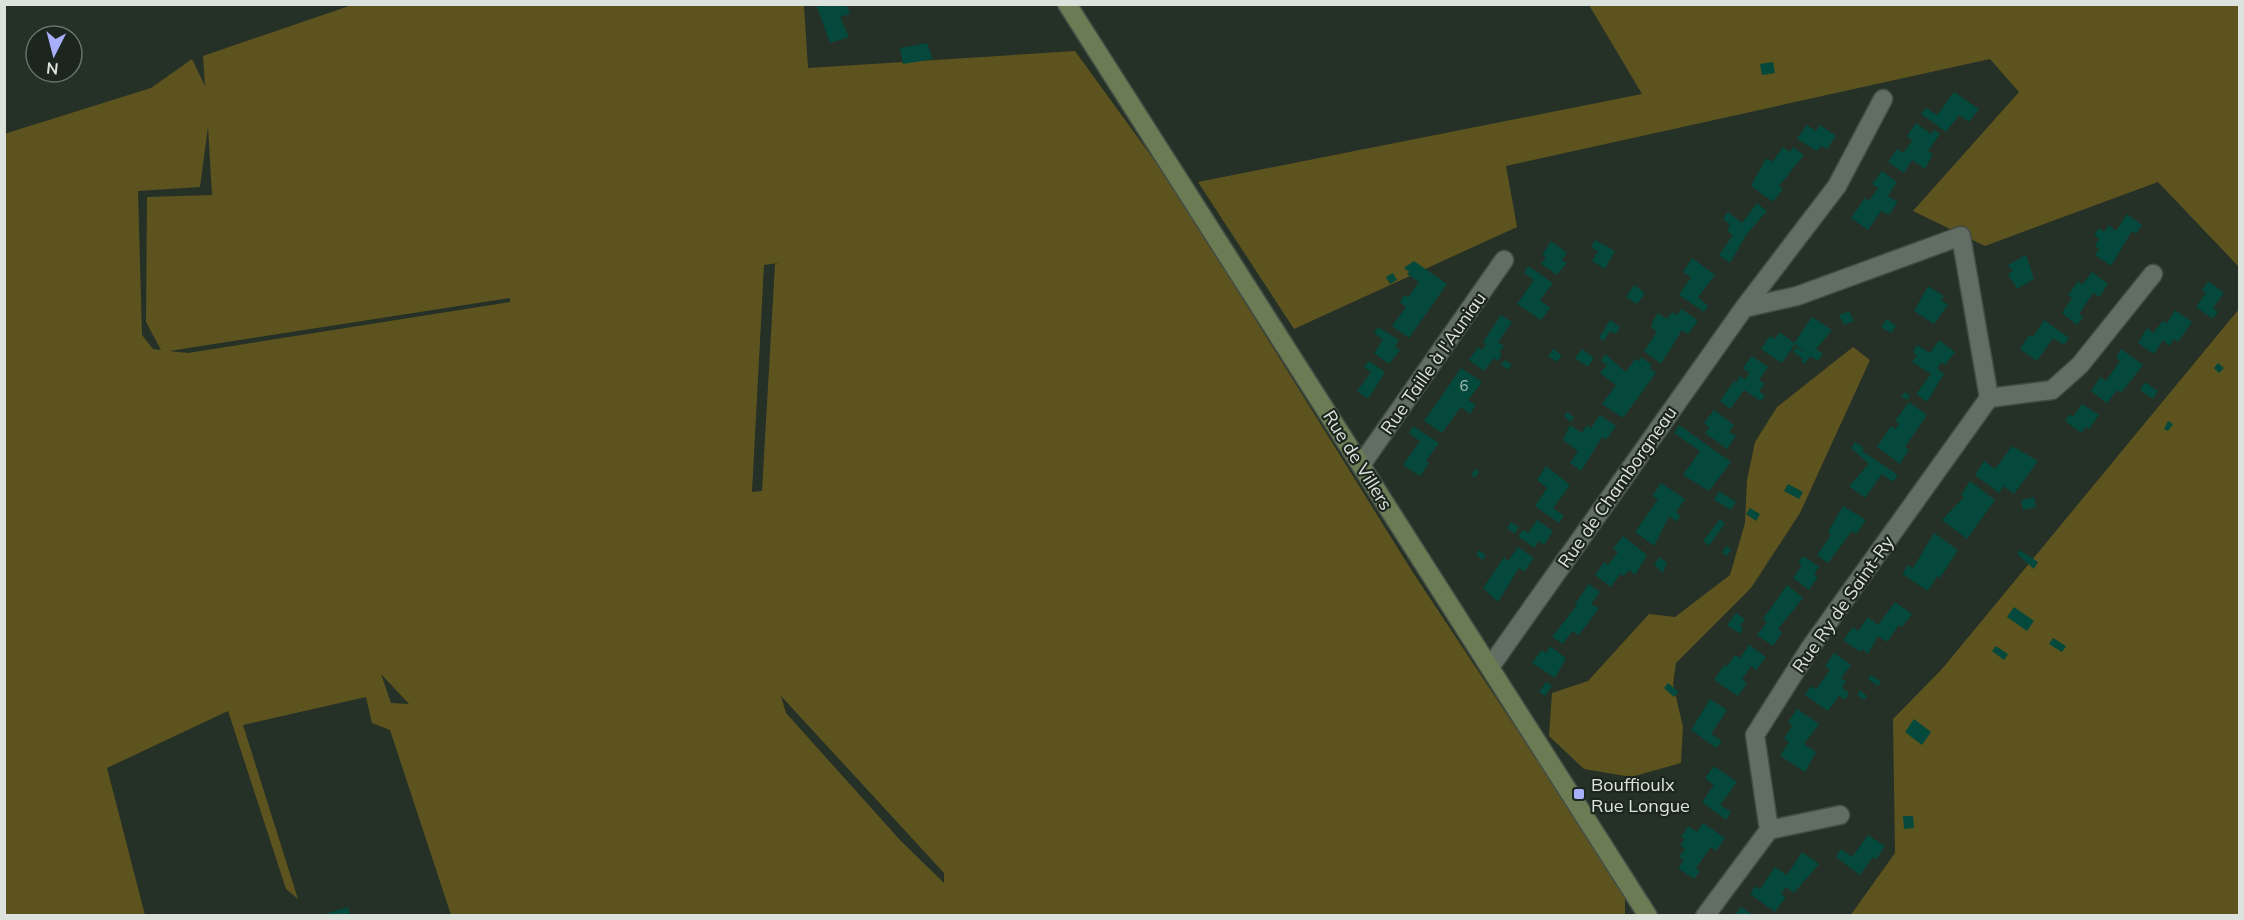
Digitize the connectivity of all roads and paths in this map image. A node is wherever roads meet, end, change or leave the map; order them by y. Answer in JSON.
{"nodes":[{"id":1,"x":1067,"y":4,"type":"edge"},
{"id":2,"x":1883,"y":99,"type":"dead end"},
{"id":3,"x":1504,"y":260,"type":"dead end"},
{"id":4,"x":2153,"y":274,"type":"dead end"},
{"id":5,"x":1744,"y":308,"type":"junction"},
{"id":6,"x":1989,"y":398,"type":"junction"},
{"id":7,"x":1361,"y":465,"type":"junction"},
{"id":8,"x":1490,"y":667,"type":"junction"},
{"id":9,"x":1840,"y":815,"type":"dead end"},
{"id":10,"x":1769,"y":830,"type":"junction"},
{"id":11,"x":1648,"y":915,"type":"edge"},
{"id":12,"x":1705,"y":915,"type":"edge"}],
"edges":[{"from":1,"to":7,"type":"street","name":"Rue de Villers"},
{"from":2,"to":5,"type":"street","name":"Rue de Chamborgneau"},
{"from":3,"to":7,"type":"street","name":"Rue Taille à l'Auniau"},
{"from":4,"to":6,"type":"street"},
{"from":5,"to":6,"type":"street"},
{"from":5,"to":8,"type":"street","name":"Rue de Chamborgneau"},
{"from":6,"to":10,"type":"street","name":"Rue Ry de Saint-Ry"},
{"from":7,"to":8,"type":"street","name":"Rue de Villers"},
{"from":8,"to":11,"type":"street","name":"Rue de Villers"},
{"from":9,"to":10,"type":"street"},
{"from":10,"to":12,"type":"street"}]}
